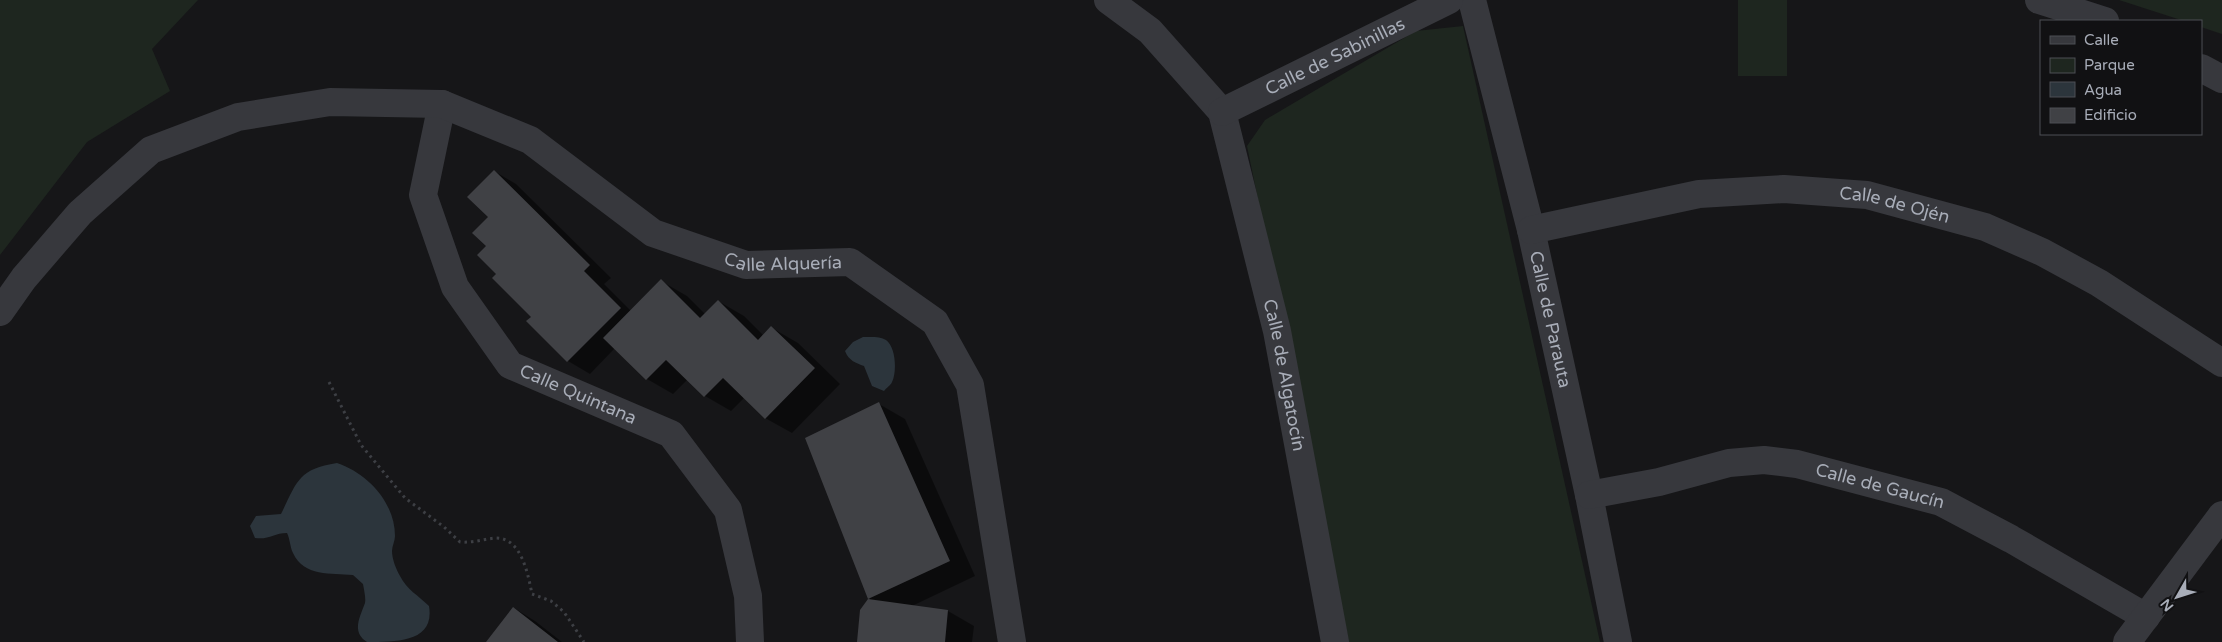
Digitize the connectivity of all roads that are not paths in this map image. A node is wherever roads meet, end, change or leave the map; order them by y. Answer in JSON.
{"nodes":[{"id":1,"x":1108,"y":0,"type":"edge"},
{"id":2,"x":1449,"y":0,"type":"edge"},
{"id":3,"x":1472,"y":0,"type":"edge"},
{"id":4,"x":2039,"y":0,"type":"edge"},
{"id":5,"x":2101,"y":20,"type":"edge"},
{"id":6,"x":2202,"y":69,"type":"edge"},
{"id":7,"x":2222,"y":79,"type":"edge"},
{"id":8,"x":442,"y":104,"type":"junction"},
{"id":9,"x":1222,"y":112,"type":"junction"},
{"id":10,"x":1531,"y":230,"type":"junction"},
{"id":11,"x":0,"y":312,"type":"edge"},
{"id":12,"x":2222,"y":363,"type":"edge"},
{"id":13,"x":1589,"y":495,"type":"junction"},
{"id":14,"x":2222,"y":516,"type":"edge"},
{"id":15,"x":2146,"y":617,"type":"junction"},
{"id":16,"x":750,"y":642,"type":"edge"},
{"id":17,"x":1012,"y":642,"type":"edge"},
{"id":18,"x":1335,"y":642,"type":"edge"},
{"id":19,"x":1618,"y":642,"type":"edge"},
{"id":20,"x":2127,"y":642,"type":"edge"}],
"edges":[{"from":1,"to":9,"type":"street"},
{"from":2,"to":9,"type":"street","name":"Calle de Sabinillas"},
{"from":3,"to":10,"type":"street","name":"Calle de Parauta"},
{"from":4,"to":5,"type":"street"},
{"from":6,"to":7,"type":"street"},
{"from":8,"to":11,"type":"street"},
{"from":8,"to":16,"type":"street","name":"Calle Quintana"},
{"from":8,"to":17,"type":"street","name":"Calle Alquería"},
{"from":9,"to":18,"type":"street","name":"Calle de Algatocín"},
{"from":10,"to":12,"type":"street","name":"Calle de Ojén"},
{"from":10,"to":13,"type":"street","name":"Calle de Parauta"},
{"from":13,"to":15,"type":"street","name":"Calle de Gaucín"},
{"from":13,"to":19,"type":"street","name":"Calle de Parauta"},
{"from":14,"to":15,"type":"street"},
{"from":15,"to":20,"type":"street"}]}
